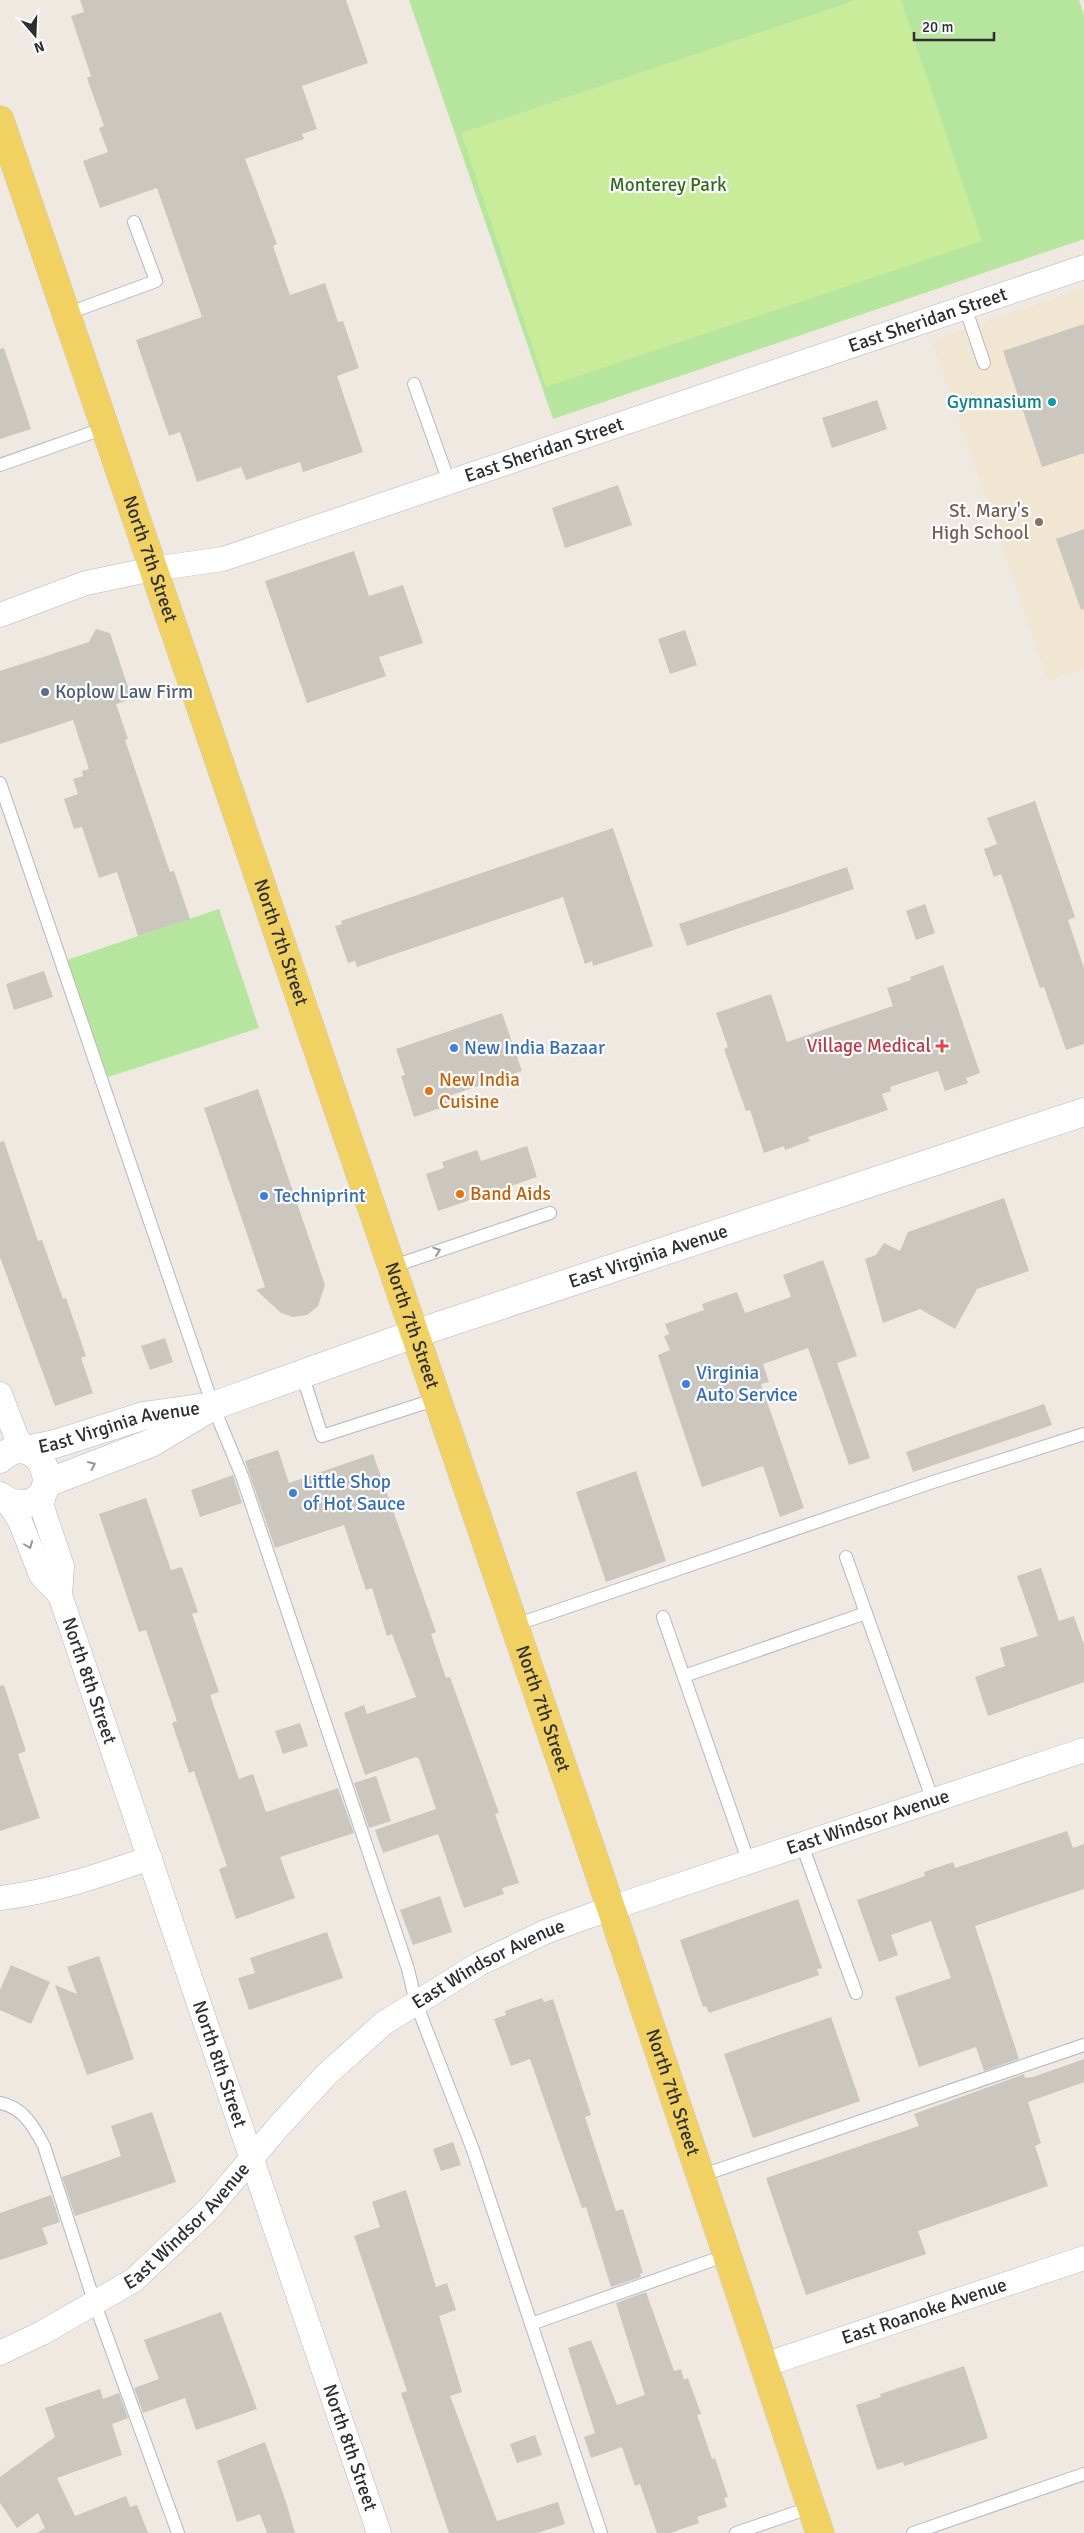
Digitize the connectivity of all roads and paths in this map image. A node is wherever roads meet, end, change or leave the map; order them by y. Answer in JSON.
{"nodes":[{"id":1,"x":0,"y":120,"type":"edge"},
{"id":2,"x":8,"y":169,"type":"edge"},
{"id":3,"x":134,"y":222,"type":"dead end"},
{"id":4,"x":1084,"y":267,"type":"edge"},
{"id":5,"x":965,"y":307,"type":"junction"},
{"id":6,"x":66,"y":314,"type":"junction"},
{"id":7,"x":984,"y":362,"type":"dead end"},
{"id":8,"x":414,"y":384,"type":"dead end"},
{"id":9,"x":105,"y":428,"type":"junction"},
{"id":10,"x":0,"y":465,"type":"edge"},
{"id":11,"x":449,"y":482,"type":"junction"},
{"id":12,"x":153,"y":569,"type":"junction"},
{"id":13,"x":0,"y":615,"type":"edge"},
{"id":14,"x":0,"y":783,"type":"edge"},
{"id":15,"x":1084,"y":1112,"type":"edge"},
{"id":16,"x":550,"y":1213,"type":"dead end"},
{"id":17,"x":391,"y":1267,"type":"junction"},
{"id":18,"x":414,"y":1334,"type":"junction"},
{"id":19,"x":302,"y":1374,"type":"junction"},
{"id":20,"x":0,"y":1394,"type":"edge"},
{"id":21,"x":437,"y":1398,"type":"junction"},
{"id":22,"x":213,"y":1406,"type":"junction"},
{"id":23,"x":1084,"y":1434,"type":"edge"},
{"id":24,"x":17,"y":1453,"type":"edge"},
{"id":25,"x":45,"y":1486,"type":"junction"},
{"id":26,"x":2,"y":1498,"type":"edge"},
{"id":27,"x":846,"y":1557,"type":"dead end"},
{"id":28,"x":60,"y":1595,"type":"junction"},
{"id":29,"x":866,"y":1613,"type":"junction"},
{"id":30,"x":663,"y":1617,"type":"dead end"},
{"id":31,"x":515,"y":1625,"type":"junction"},
{"id":32,"x":684,"y":1676,"type":"junction"},
{"id":33,"x":1084,"y":1750,"type":"edge"},
{"id":34,"x":932,"y":1801,"type":"junction"},
{"id":35,"x":802,"y":1845,"type":"junction"},
{"id":36,"x":150,"y":1858,"type":"junction"},
{"id":37,"x":749,"y":1863,"type":"junction"},
{"id":38,"x":0,"y":1898,"type":"edge"},
{"id":39,"x":611,"y":1908,"type":"junction"},
{"id":40,"x":856,"y":1993,"type":"dead end"},
{"id":41,"x":416,"y":2003,"type":"junction"},
{"id":42,"x":1084,"y":2045,"type":"edge"},
{"id":43,"x":0,"y":2103,"type":"edge"},
{"id":44,"x":251,"y":2159,"type":"junction"},
{"id":45,"x":700,"y":2176,"type":"junction"},
{"id":46,"x":727,"y":2255,"type":"junction"},
{"id":47,"x":1084,"y":2258,"type":"edge"},
{"id":48,"x":95,"y":2304,"type":"junction"},
{"id":49,"x":531,"y":2324,"type":"junction"},
{"id":50,"x":0,"y":2353,"type":"edge"},
{"id":51,"x":764,"y":2365,"type":"junction"},
{"id":52,"x":1084,"y":2474,"type":"edge"},
{"id":53,"x":812,"y":2507,"type":"junction"},
{"id":54,"x":178,"y":2533,"type":"edge"},
{"id":55,"x":380,"y":2533,"type":"edge"},
{"id":56,"x":601,"y":2533,"type":"edge"},
{"id":57,"x":736,"y":2533,"type":"edge"},
{"id":58,"x":820,"y":2533,"type":"edge"},
{"id":59,"x":913,"y":2533,"type":"edge"}],
"edges":[{"from":1,"to":2,"type":"main road","name":"North 7th Street"},
{"from":2,"to":6,"type":"main road","name":"North 7th Street"},
{"from":3,"to":6,"type":"lane"},
{"from":4,"to":5,"type":"street","name":"East Sheridan Street"},
{"from":5,"to":7,"type":"lane"},
{"from":5,"to":11,"type":"street","name":"East Sheridan Street"},
{"from":6,"to":9,"type":"main road","name":"North 7th Street"},
{"from":8,"to":11,"type":"lane"},
{"from":9,"to":10,"type":"lane"},
{"from":9,"to":12,"type":"main road","name":"North 7th Street"},
{"from":11,"to":12,"type":"street","name":"East Sheridan Street"},
{"from":12,"to":13,"type":"street","name":"East Sheridan Street"},
{"from":12,"to":17,"type":"main road","name":"North 7th Street"},
{"from":14,"to":22,"type":"lane"},
{"from":15,"to":18,"type":"street","name":"East Virginia Avenue"},
{"from":17,"to":16,"type":"lane","one_way":true},
{"from":17,"to":18,"type":"main road","name":"North 7th Street"},
{"from":18,"to":19,"type":"street","name":"East Virginia Avenue"},
{"from":18,"to":21,"type":"main road","name":"North 7th Street"},
{"from":19,"to":21,"type":"lane"},
{"from":19,"to":22,"type":"street","name":"East Virginia Avenue"},
{"from":20,"to":24,"type":"street"},
{"from":21,"to":31,"type":"main road","name":"North 7th Street"},
{"from":22,"to":24,"type":"street","name":"East Virginia Avenue"},
{"from":25,"to":22,"type":"street","name":"East Virginia Avenue","one_way":true},
{"from":22,"to":41,"type":"lane"},
{"from":23,"to":31,"type":"lane"},
{"from":24,"to":25,"type":"street"},
{"from":25,"to":26,"type":"street","name":"East Virginia Avenue"},
{"from":25,"to":28,"type":"street","name":"North 8th Street"},
{"from":26,"to":28,"type":"street","name":"North 8th Street","one_way":true},
{"from":27,"to":29,"type":"lane"},
{"from":28,"to":36,"type":"street","name":"North 8th Street"},
{"from":29,"to":32,"type":"lane"},
{"from":29,"to":34,"type":"lane"},
{"from":30,"to":32,"type":"lane"},
{"from":31,"to":39,"type":"main road","name":"North 7th Street"},
{"from":32,"to":37,"type":"lane"},
{"from":33,"to":34,"type":"street","name":"East Windsor Avenue"},
{"from":34,"to":35,"type":"street","name":"East Windsor Avenue"},
{"from":35,"to":37,"type":"street","name":"East Windsor Avenue"},
{"from":35,"to":40,"type":"lane"},
{"from":36,"to":38,"type":"street"},
{"from":36,"to":44,"type":"street","name":"North 8th Street"},
{"from":37,"to":39,"type":"street","name":"East Windsor Avenue"},
{"from":39,"to":41,"type":"street","name":"East Windsor Avenue"},
{"from":39,"to":45,"type":"main road","name":"North 7th Street"},
{"from":41,"to":44,"type":"street","name":"East Windsor Avenue"},
{"from":41,"to":49,"type":"lane"},
{"from":42,"to":45,"type":"lane"},
{"from":43,"to":48,"type":"lane"},
{"from":44,"to":48,"type":"street","name":"East Windsor Avenue"},
{"from":44,"to":55,"type":"street","name":"North 8th Street"},
{"from":45,"to":46,"type":"main road","name":"North 7th Street"},
{"from":46,"to":49,"type":"lane"},
{"from":46,"to":51,"type":"main road","name":"North 7th Street"},
{"from":47,"to":51,"type":"street","name":"East Roanoke Avenue"},
{"from":48,"to":50,"type":"street","name":"East Windsor Avenue"},
{"from":48,"to":54,"type":"lane"},
{"from":49,"to":56,"type":"lane"},
{"from":51,"to":53,"type":"main road","name":"North 7th Street"},
{"from":52,"to":59,"type":"lane"},
{"from":53,"to":57,"type":"lane"},
{"from":53,"to":58,"type":"main road","name":"North 7th Street"}]}
